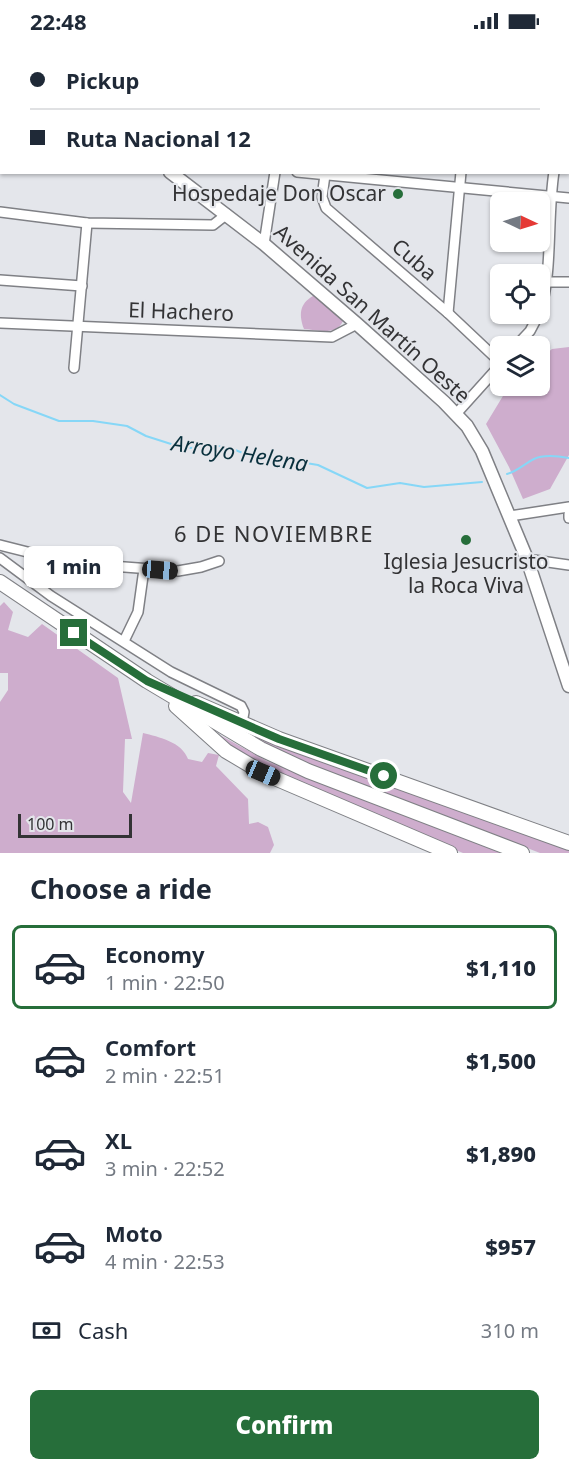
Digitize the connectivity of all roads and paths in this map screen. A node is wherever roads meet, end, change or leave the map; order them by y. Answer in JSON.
{"nodes":[{"id":1,"x":174,"y":174,"type":"edge"},
{"id":2,"x":275,"y":174,"type":"edge"},
{"id":3,"x":316,"y":174,"type":"edge"},
{"id":4,"x":460,"y":174,"type":"edge"},
{"id":5,"x":554,"y":174,"type":"edge"},
{"id":6,"x":325,"y":175,"type":"junction"},
{"id":7,"x":368,"y":176,"type":"edge"},
{"id":8,"x":459,"y":189,"type":"junction"},
{"id":9,"x":493,"y":192,"type":"edge"},
{"id":10,"x":550,"y":197,"type":"joint"},
{"id":11,"x":569,"y":198,"type":"edge"},
{"id":12,"x":0,"y":212,"type":"edge"},
{"id":13,"x":226,"y":214,"type":"junction"},
{"id":14,"x":87,"y":223,"type":"junction"},
{"id":15,"x":264,"y":244,"type":"junction"},
{"id":16,"x":0,"y":280,"type":"edge"},
{"id":17,"x":550,"y":282,"type":"edge"},
{"id":18,"x":569,"y":282,"type":"edge"},
{"id":19,"x":82,"y":286,"type":"junction"},
{"id":20,"x":448,"y":313,"type":"junction"},
{"id":21,"x":0,"y":323,"type":"edge"},
{"id":22,"x":357,"y":324,"type":"junction"},
{"id":23,"x":79,"y":326,"type":"junction"},
{"id":24,"x":490,"y":353,"type":"edge"},
{"id":25,"x":74,"y":368,"type":"dead end"},
{"id":26,"x":490,"y":376,"type":"edge"},
{"id":27,"x":456,"y":414,"type":"junction"},
{"id":28,"x":569,"y":507,"type":"edge"},
{"id":29,"x":510,"y":516,"type":"junction"},
{"id":30,"x":0,"y":545,"type":"edge"},
{"id":31,"x":0,"y":558,"type":"edge"},
{"id":32,"x":527,"y":559,"type":"junction"},
{"id":33,"x":219,"y":561,"type":"dead end"},
{"id":34,"x":569,"y":565,"type":"edge"},
{"id":35,"x":144,"y":568,"type":"junction"},
{"id":36,"x":0,"y":582,"type":"edge"},
{"id":37,"x":124,"y":641,"type":"junction"},
{"id":38,"x":147,"y":681,"type":"junction"},
{"id":39,"x":569,"y":686,"type":"edge"},
{"id":40,"x":242,"y":723,"type":"junction"},
{"id":41,"x":569,"y":835,"type":"edge"},
{"id":42,"x":552,"y":836,"type":"junction"},
{"id":43,"x":569,"y":843,"type":"edge"},
{"id":44,"x":450,"y":853,"type":"edge"},
{"id":45,"x":522,"y":853,"type":"edge"}],
"edges":[{"from":1,"to":13,"type":"main road","name":"Avenida San Martín Oeste"},
{"from":2,"to":15,"type":"street"},
{"from":3,"to":6,"type":"street"},
{"from":4,"to":8,"type":"street"},
{"from":5,"to":10,"type":"street"},
{"from":6,"to":7,"type":"street"},
{"from":6,"to":20,"type":"street","name":"Cuba"},
{"from":7,"to":8,"type":"street"},
{"from":8,"to":9,"type":"street"},
{"from":8,"to":20,"type":"street"},
{"from":10,"to":11,"type":"street"},
{"from":12,"to":14,"type":"street"},
{"from":13,"to":14,"type":"street"},
{"from":13,"to":15,"type":"main road","name":"Avenida San Martín Oeste"},
{"from":14,"to":19,"type":"street"},
{"from":15,"to":22,"type":"main road","name":"Avenida San Martín Oeste"},
{"from":16,"to":19,"type":"street"},
{"from":17,"to":18,"type":"street"},
{"from":19,"to":23,"type":"street"},
{"from":20,"to":24,"type":"street","name":"Cuba"},
{"from":21,"to":23,"type":"street","name":"El Hachero"},
{"from":22,"to":23,"type":"street","name":"El Hachero"},
{"from":22,"to":27,"type":"main road","name":"Avenida San Martín Oeste"},
{"from":23,"to":25,"type":"street"},
{"from":26,"to":27,"type":"street"},
{"from":27,"to":29,"type":"main road","name":"Avenida San Martín Oeste"},
{"from":28,"to":29,"type":"street"},
{"from":29,"to":32,"type":"main road","name":"Avenida San Martín Oeste"},
{"from":30,"to":35,"type":"street"},
{"from":31,"to":37,"type":"street"},
{"from":32,"to":34,"type":"street"},
{"from":32,"to":39,"type":"main road","name":"Avenida San Martín Oeste"},
{"from":33,"to":35,"type":"street"},
{"from":35,"to":37,"type":"street"},
{"from":36,"to":38,"type":"highway"},
{"from":37,"to":40,"type":"street"},
{"from":38,"to":40,"type":"highway"},
{"from":38,"to":44,"type":"highway"},
{"from":38,"to":45,"type":"highway"},
{"from":40,"to":42,"type":"highway"},
{"from":41,"to":42,"type":"highway"},
{"from":42,"to":43,"type":"highway"}]}
